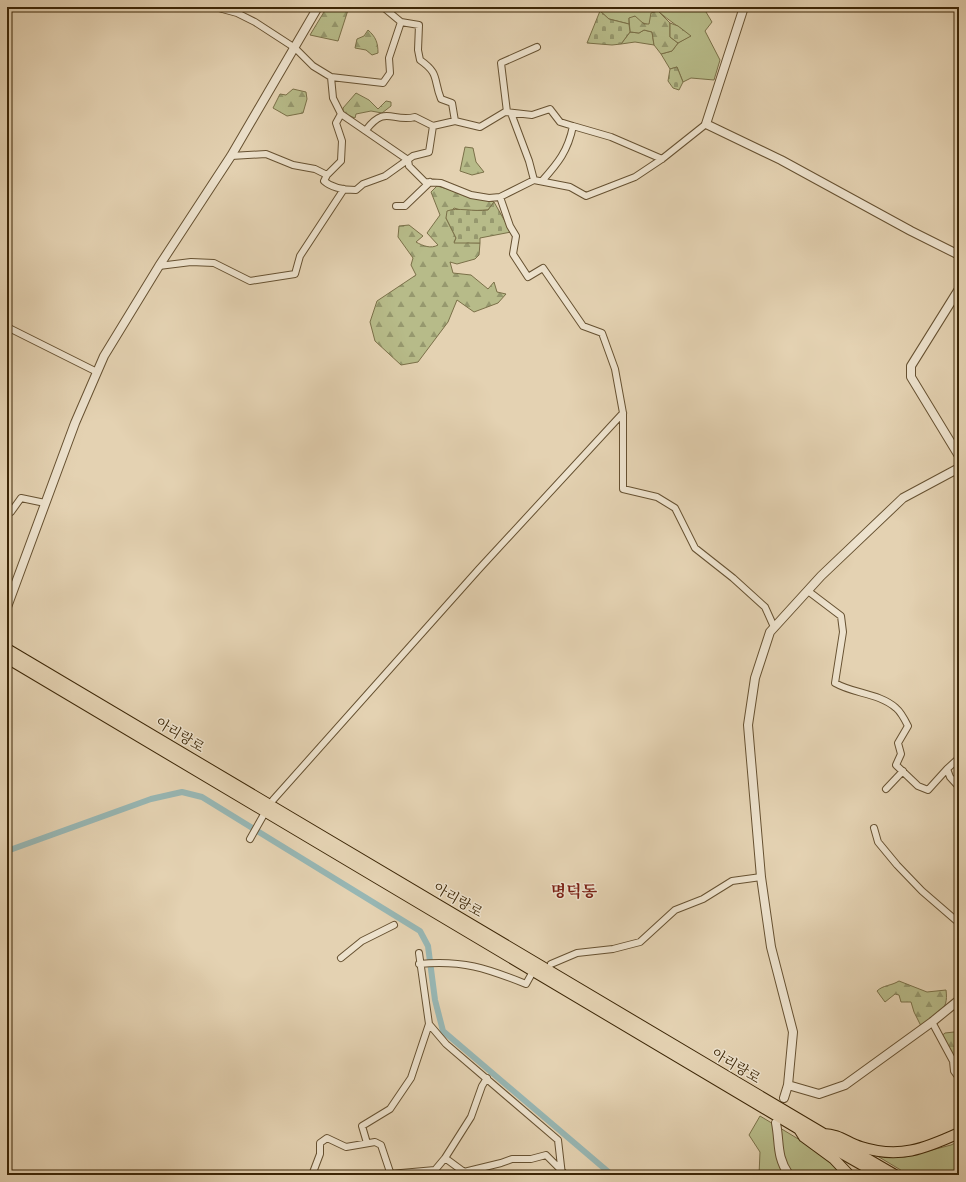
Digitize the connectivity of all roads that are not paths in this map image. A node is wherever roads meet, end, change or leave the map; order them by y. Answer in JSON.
{"nodes":[{"id":1,"x":216,"y":7,"type":"edge"},
{"id":2,"x":318,"y":7,"type":"edge"},
{"id":3,"x":383,"y":7,"type":"edge"},
{"id":4,"x":744,"y":7,"type":"edge"},
{"id":5,"x":401,"y":22,"type":"junction"},
{"id":6,"x":537,"y":47,"type":"dead end"},
{"id":7,"x":295,"y":48,"type":"junction"},
{"id":8,"x":331,"y":77,"type":"junction"},
{"id":9,"x":509,"y":113,"type":"junction"},
{"id":10,"x":341,"y":114,"type":"junction"},
{"id":11,"x":455,"y":121,"type":"junction"},
{"id":12,"x":706,"y":124,"type":"junction"},
{"id":13,"x":433,"y":126,"type":"junction"},
{"id":14,"x":573,"y":126,"type":"junction"},
{"id":15,"x":366,"y":130,"type":"junction"},
{"id":16,"x":231,"y":156,"type":"junction"},
{"id":17,"x":408,"y":160,"type":"junction"},
{"id":18,"x":662,"y":160,"type":"junction"},
{"id":19,"x":327,"y":175,"type":"junction"},
{"id":20,"x":534,"y":180,"type":"junction"},
{"id":21,"x":542,"y":181,"type":"junction"},
{"id":22,"x":430,"y":182,"type":"junction"},
{"id":23,"x":344,"y":190,"type":"junction"},
{"id":24,"x":500,"y":197,"type":"junction"},
{"id":25,"x":396,"y":206,"type":"dead end"},
{"id":26,"x":959,"y":254,"type":"edge"},
{"id":27,"x":159,"y":266,"type":"junction"},
{"id":28,"x":959,"y":289,"type":"edge"},
{"id":29,"x":7,"y":327,"type":"edge"},
{"id":30,"x":97,"y":372,"type":"junction"},
{"id":31,"x":623,"y":413,"type":"junction"},
{"id":32,"x":959,"y":456,"type":"edge"},
{"id":33,"x":959,"y":468,"type":"edge"},
{"id":34,"x":45,"y":503,"type":"junction"},
{"id":35,"x":7,"y":514,"type":"edge"},
{"id":36,"x":808,"y":591,"type":"junction"},
{"id":37,"x":7,"y":607,"type":"edge"},
{"id":38,"x":774,"y":627,"type":"junction"},
{"id":39,"x":8,"y":653,"type":"edge"},
{"id":40,"x":959,"y":758,"type":"edge"},
{"id":41,"x":947,"y":770,"type":"junction"},
{"id":42,"x":903,"y":772,"type":"junction"},
{"id":43,"x":959,"y":787,"type":"edge"},
{"id":44,"x":886,"y":789,"type":"dead end"},
{"id":45,"x":273,"y":800,"type":"dead end"},
{"id":46,"x":263,"y":816,"type":"dead end"},
{"id":47,"x":874,"y":828,"type":"dead end"},
{"id":48,"x":251,"y":837,"type":"dead end"},
{"id":49,"x":761,"y":877,"type":"junction"},
{"id":50,"x":959,"y":923,"type":"edge"},
{"id":51,"x":394,"y":925,"type":"dead end"},
{"id":52,"x":419,"y":953,"type":"dead end"},
{"id":53,"x":341,"y":958,"type":"dead end"},
{"id":54,"x":422,"y":964,"type":"junction"},
{"id":55,"x":550,"y":964,"type":"dead end"},
{"id":56,"x":531,"y":975,"type":"dead end"},
{"id":57,"x":959,"y":1000,"type":"edge"},
{"id":58,"x":932,"y":1022,"type":"junction"},
{"id":59,"x":429,"y":1024,"type":"junction"},
{"id":60,"x":487,"y":1078,"type":"junction"},
{"id":61,"x":959,"y":1078,"type":"edge"},
{"id":62,"x":788,"y":1085,"type":"junction"},
{"id":63,"x":784,"y":1098,"type":"dead end"},
{"id":64,"x":776,"y":1123,"type":"dead end"},
{"id":65,"x":799,"y":1129,"type":"junction"},
{"id":66,"x":959,"y":1133,"type":"edge"},
{"id":67,"x":824,"y":1134,"type":"junction"},
{"id":68,"x":366,"y":1143,"type":"junction"},
{"id":69,"x":445,"y":1158,"type":"junction"},
{"id":70,"x":562,"y":1173,"type":"edge"},
{"id":71,"x":464,"y":1174,"type":"edge"},
{"id":72,"x":312,"y":1175,"type":"edge"},
{"id":73,"x":390,"y":1175,"type":"edge"},
{"id":74,"x":789,"y":1175,"type":"edge"},
{"id":75,"x":849,"y":1175,"type":"edge"},
{"id":76,"x":880,"y":1175,"type":"edge"},
{"id":77,"x":895,"y":1175,"type":"edge"}],
"edges":[{"from":1,"to":7,"type":"street"},
{"from":2,"to":7,"type":"street"},
{"from":3,"to":5,"type":"street"},
{"from":4,"to":12,"type":"street"},
{"from":5,"to":8,"type":"street"},
{"from":5,"to":11,"type":"street"},
{"from":6,"to":9,"type":"street"},
{"from":7,"to":8,"type":"street"},
{"from":7,"to":16,"type":"street"},
{"from":8,"to":10,"type":"street"},
{"from":9,"to":11,"type":"street"},
{"from":9,"to":14,"type":"street"},
{"from":9,"to":20,"type":"street"},
{"from":10,"to":15,"type":"street"},
{"from":10,"to":19,"type":"street"},
{"from":11,"to":13,"type":"street"},
{"from":12,"to":18,"type":"street"},
{"from":12,"to":26,"type":"street"},
{"from":13,"to":15,"type":"street"},
{"from":13,"to":17,"type":"street"},
{"from":14,"to":18,"type":"street"},
{"from":14,"to":21,"type":"street"},
{"from":15,"to":17,"type":"street"},
{"from":16,"to":19,"type":"street"},
{"from":16,"to":27,"type":"street"},
{"from":17,"to":22,"type":"street"},
{"from":17,"to":23,"type":"street"},
{"from":18,"to":21,"type":"street"},
{"from":19,"to":23,"type":"street"},
{"from":20,"to":21,"type":"street"},
{"from":20,"to":24,"type":"street"},
{"from":22,"to":24,"type":"street"},
{"from":22,"to":25,"type":"street"},
{"from":23,"to":27,"type":"street"},
{"from":24,"to":31,"type":"street"},
{"from":27,"to":30,"type":"street"},
{"from":28,"to":32,"type":"street"},
{"from":29,"to":30,"type":"street"},
{"from":30,"to":34,"type":"street"},
{"from":31,"to":38,"type":"street"},
{"from":31,"to":45,"type":"street"},
{"from":33,"to":36,"type":"street"},
{"from":34,"to":35,"type":"street"},
{"from":34,"to":37,"type":"street"},
{"from":36,"to":38,"type":"street"},
{"from":36,"to":42,"type":"street"},
{"from":38,"to":49,"type":"street"},
{"from":39,"to":65,"type":"main road","name":"아리랑로"},
{"from":39,"to":67,"type":"main road","name":"아리랑로"},
{"from":40,"to":41,"type":"street"},
{"from":41,"to":42,"type":"street"},
{"from":41,"to":43,"type":"street"},
{"from":42,"to":44,"type":"street"},
{"from":46,"to":48,"type":"street"},
{"from":47,"to":50,"type":"street"},
{"from":49,"to":55,"type":"street"},
{"from":49,"to":62,"type":"street"},
{"from":51,"to":53,"type":"street"},
{"from":52,"to":54,"type":"street"},
{"from":54,"to":56,"type":"street"},
{"from":54,"to":59,"type":"street"},
{"from":57,"to":58,"type":"street"},
{"from":58,"to":61,"type":"street"},
{"from":58,"to":62,"type":"street"},
{"from":59,"to":60,"type":"street"},
{"from":59,"to":68,"type":"street"},
{"from":60,"to":69,"type":"street"},
{"from":60,"to":70,"type":"street"},
{"from":62,"to":63,"type":"street"},
{"from":64,"to":74,"type":"street"},
{"from":65,"to":75,"type":"main road"},
{"from":65,"to":76,"type":"main road","name":"아리랑로"},
{"from":66,"to":67,"type":"main road"},
{"from":67,"to":77,"type":"main road","name":"아리랑로"},
{"from":68,"to":72,"type":"street"},
{"from":68,"to":73,"type":"street"},
{"from":69,"to":71,"type":"street"},
{"from":69,"to":73,"type":"street"},
{"from":70,"to":71,"type":"street"}]}
